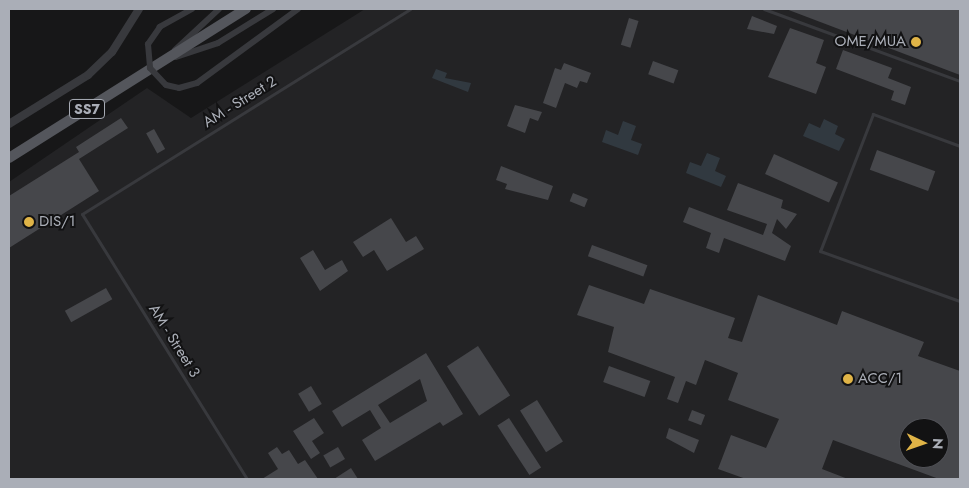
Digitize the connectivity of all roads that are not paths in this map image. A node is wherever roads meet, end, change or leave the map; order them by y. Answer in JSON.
{"nodes":[{"id":1,"x":139,"y":9,"type":"edge"},
{"id":2,"x":192,"y":9,"type":"edge"},
{"id":3,"x":219,"y":9,"type":"edge"},
{"id":4,"x":246,"y":9,"type":"edge"},
{"id":5,"x":273,"y":9,"type":"edge"},
{"id":6,"x":298,"y":9,"type":"edge"},
{"id":7,"x":410,"y":9,"type":"edge"},
{"id":8,"x":764,"y":9,"type":"edge"},
{"id":9,"x":166,"y":60,"type":"junction"},
{"id":10,"x":960,"y":81,"type":"edge"},
{"id":11,"x":9,"y":124,"type":"edge"},
{"id":12,"x":960,"y":146,"type":"edge"},
{"id":13,"x":9,"y":158,"type":"edge"},
{"id":14,"x":82,"y":214,"type":"joint"},
{"id":15,"x":960,"y":301,"type":"edge"},
{"id":16,"x":246,"y":479,"type":"edge"}],
"edges":[{"from":1,"to":11,"type":"street"},
{"from":2,"to":6,"type":"street","bridge":true},
{"from":3,"to":9,"type":"street"},
{"from":4,"to":9,"type":"main road","number":"SS7"},
{"from":5,"to":9,"type":"street"},
{"from":7,"to":14,"type":"lane","name":"AM - Street 2"},
{"from":8,"to":10,"type":"lane"},
{"from":9,"to":13,"type":"main road","number":"SS7"},
{"from":12,"to":15,"type":"lane"},
{"from":14,"to":16,"type":"lane","name":"AM - Street 3"}]}
